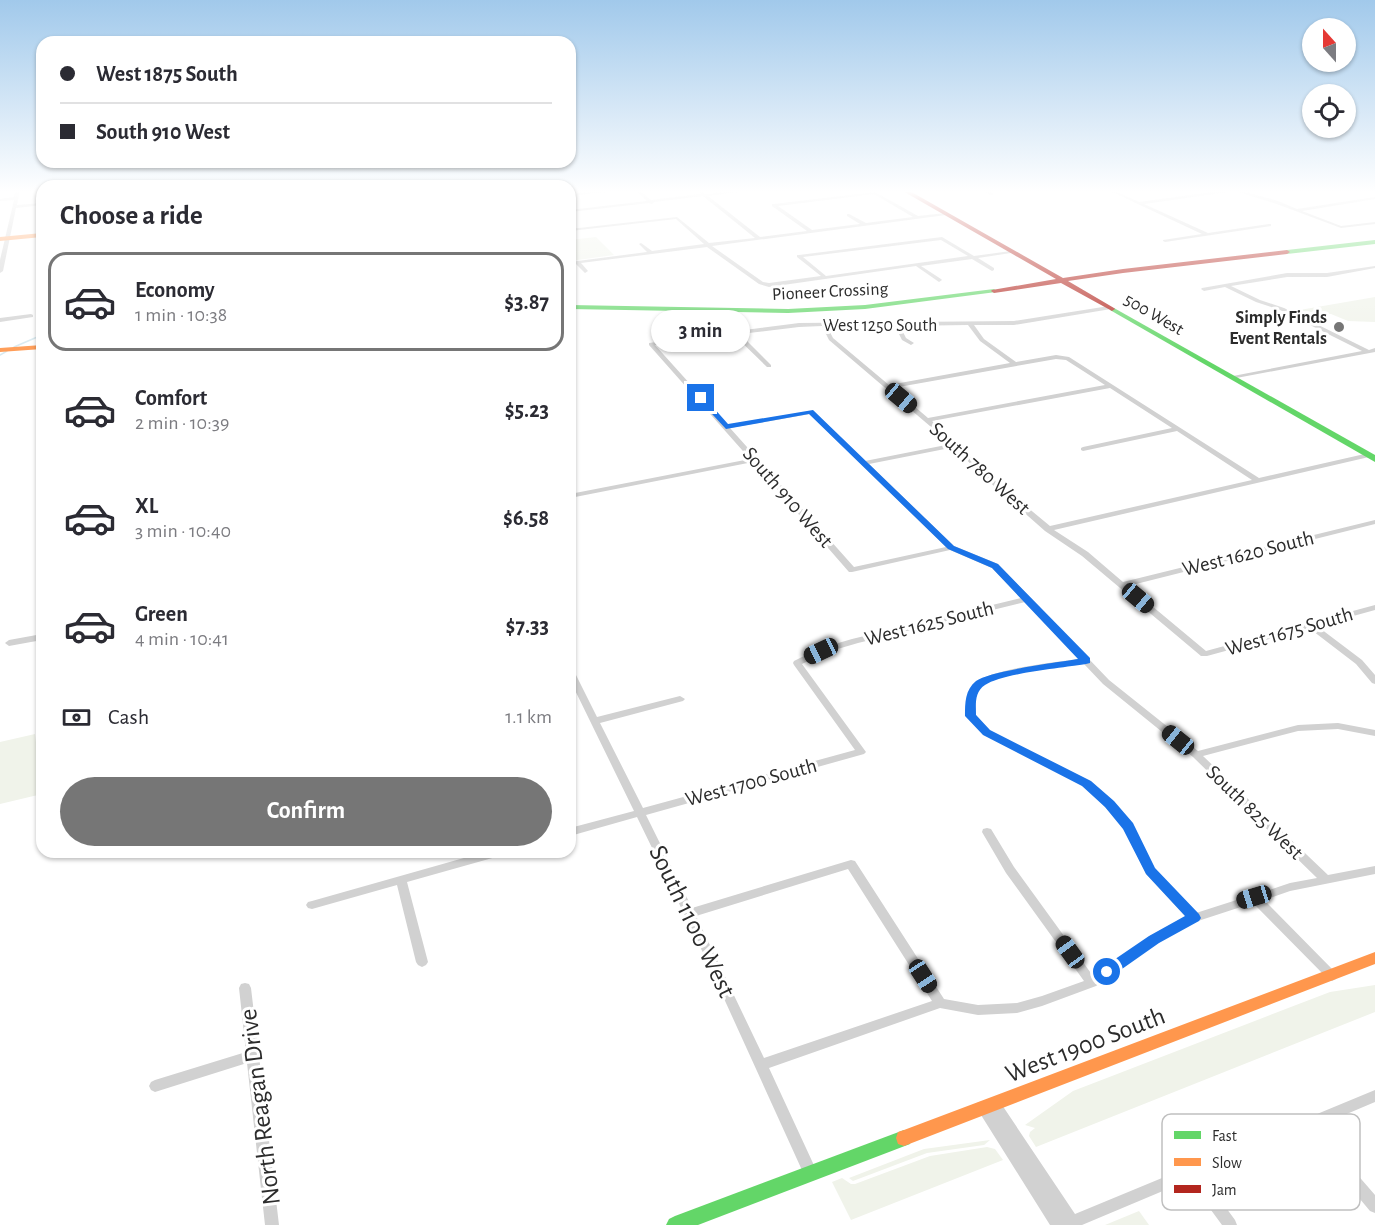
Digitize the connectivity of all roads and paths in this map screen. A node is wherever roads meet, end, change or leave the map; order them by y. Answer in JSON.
{"nodes":[{"id":1,"x":3,"y":247,"type":"edge"},
{"id":2,"x":645,"y":247,"type":"edge"},
{"id":3,"x":684,"y":247,"type":"edge"},
{"id":4,"x":711,"y":247,"type":"edge"},
{"id":5,"x":869,"y":247,"type":"edge"},
{"id":6,"x":956,"y":247,"type":"edge"},
{"id":7,"x":1003,"y":247,"type":"edge"},
{"id":8,"x":1317,"y":247,"type":"edge"},
{"id":9,"x":650,"y":252,"type":"junction"},
{"id":10,"x":1011,"y":252,"type":"junction"},
{"id":11,"x":972,"y":257,"type":"junction"},
{"id":12,"x":576,"y":262,"type":"edge"},
{"id":13,"x":576,"y":264,"type":"edge"},
{"id":14,"x":916,"y":265,"type":"junction"},
{"id":15,"x":1375,"y":267,"type":"edge"},
{"id":16,"x":992,"y":269,"type":"dead end"},
{"id":17,"x":0,"y":271,"type":"edge"},
{"id":18,"x":585,"y":271,"type":"dead end"},
{"id":19,"x":826,"y":278,"type":"junction"},
{"id":20,"x":1059,"y":279,"type":"junction"},
{"id":21,"x":939,"y":280,"type":"dead end"},
{"id":22,"x":1226,"y":286,"type":"junction"},
{"id":23,"x":1204,"y":289,"type":"dead end"},
{"id":24,"x":576,"y":305,"type":"edge"},
{"id":25,"x":1109,"y":308,"type":"junction"},
{"id":26,"x":31,"y":316,"type":"dead end"},
{"id":27,"x":0,"y":320,"type":"edge"},
{"id":28,"x":824,"y":325,"type":"junction"},
{"id":29,"x":897,"y":325,"type":"junction"},
{"id":30,"x":971,"y":325,"type":"junction"},
{"id":31,"x":734,"y":332,"type":"junction"},
{"id":32,"x":912,"y":343,"type":"dead end"},
{"id":33,"x":651,"y":344,"type":"joint"},
{"id":34,"x":36,"y":349,"type":"edge"},
{"id":35,"x":1375,"y":350,"type":"edge"},
{"id":36,"x":6,"y":351,"type":"edge"},
{"id":37,"x":1367,"y":351,"type":"junction"},
{"id":38,"x":1015,"y":364,"type":"junction"},
{"id":39,"x":769,"y":366,"type":"dead end"},
{"id":40,"x":1233,"y":378,"type":"junction"},
{"id":41,"x":1112,"y":386,"type":"junction"},
{"id":42,"x":888,"y":387,"type":"junction"},
{"id":43,"x":928,"y":420,"type":"junction"},
{"id":44,"x":726,"y":427,"type":"junction"},
{"id":45,"x":1178,"y":429,"type":"junction"},
{"id":46,"x":956,"y":445,"type":"junction"},
{"id":47,"x":1083,"y":448,"type":"dead end"},
{"id":48,"x":1372,"y":457,"type":"edge"},
{"id":49,"x":755,"y":460,"type":"junction"},
{"id":50,"x":864,"y":463,"type":"junction"},
{"id":51,"x":1258,"y":481,"type":"junction"},
{"id":52,"x":576,"y":495,"type":"edge"},
{"id":53,"x":1375,"y":522,"type":"edge"},
{"id":54,"x":1048,"y":529,"type":"junction"},
{"id":55,"x":951,"y":548,"type":"junction"},
{"id":56,"x":1121,"y":585,"type":"junction"},
{"id":57,"x":1028,"y":599,"type":"junction"},
{"id":58,"x":1375,"y":607,"type":"edge"},
{"id":59,"x":1311,"y":626,"type":"junction"},
{"id":60,"x":36,"y":638,"type":"edge"},
{"id":61,"x":9,"y":644,"type":"dead end"},
{"id":62,"x":1204,"y":654,"type":"joint"},
{"id":63,"x":1086,"y":661,"type":"junction"},
{"id":64,"x":1375,"y":681,"type":"edge"},
{"id":65,"x":576,"y":683,"type":"edge"},
{"id":66,"x":680,"y":699,"type":"dead end"},
{"id":67,"x":595,"y":721,"type":"junction"},
{"id":68,"x":1375,"y":733,"type":"edge"},
{"id":69,"x":861,"y":753,"type":"joint"},
{"id":70,"x":1196,"y":755,"type":"junction"},
{"id":71,"x":640,"y":812,"type":"junction"},
{"id":72,"x":576,"y":830,"type":"edge"},
{"id":73,"x":987,"y":832,"type":"dead end"},
{"id":74,"x":477,"y":858,"type":"edge"},
{"id":75,"x":1375,"y":870,"type":"edge"},
{"id":76,"x":401,"y":879,"type":"junction"},
{"id":77,"x":1326,"y":879,"type":"junction"},
{"id":78,"x":1254,"y":897,"type":"junction"},
{"id":79,"x":312,"y":904,"type":"dead end"},
{"id":80,"x":690,"y":913,"type":"junction"},
{"id":81,"x":1194,"y":918,"type":"junction"},
{"id":82,"x":1375,"y":959,"type":"edge"},
{"id":83,"x":423,"y":962,"type":"dead end"},
{"id":84,"x":1332,"y":976,"type":"junction"},
{"id":85,"x":1092,"y":983,"type":"junction"},
{"id":86,"x":245,"y":988,"type":"dead end"},
{"id":87,"x":940,"y":1003,"type":"junction"},
{"id":88,"x":252,"y":1056,"type":"junction"},
{"id":89,"x":761,"y":1065,"type":"junction"},
{"id":90,"x":155,"y":1086,"type":"dead end"},
{"id":91,"x":1375,"y":1096,"type":"edge"},
{"id":92,"x":987,"y":1105,"type":"junction"},
{"id":93,"x":1332,"y":1114,"type":"edge"},
{"id":94,"x":811,"y":1174,"type":"junction"},
{"id":95,"x":1162,"y":1184,"type":"edge"},
{"id":96,"x":1360,"y":1188,"type":"edge"},
{"id":97,"x":1375,"y":1206,"type":"edge"},
{"id":98,"x":1219,"y":1210,"type":"edge"},
{"id":99,"x":270,"y":1224,"type":"edge"},
{"id":100,"x":1065,"y":1224,"type":"edge"},
{"id":101,"x":675,"y":1225,"type":"edge"},
{"id":102,"x":1230,"y":1225,"type":"edge"}],
"edges":[{"from":1,"to":17,"type":"street"},
{"from":2,"to":9,"type":"street"},
{"from":3,"to":9,"type":"street"},
{"from":4,"to":19,"type":"street"},
{"from":5,"to":19,"type":"street"},
{"from":6,"to":11,"type":"street"},
{"from":7,"to":10,"type":"main road","name":"500 West"},
{"from":8,"to":20,"type":"main road","name":"Pioneer Crossing"},
{"from":9,"to":12,"type":"street"},
{"from":10,"to":11,"type":"street"},
{"from":10,"to":20,"type":"main road","name":"500 West"},
{"from":11,"to":14,"type":"street"},
{"from":11,"to":16,"type":"street"},
{"from":13,"to":18,"type":"street"},
{"from":14,"to":19,"type":"street"},
{"from":14,"to":21,"type":"street"},
{"from":15,"to":22,"type":"street"},
{"from":20,"to":24,"type":"main road","name":"Pioneer Crossing"},
{"from":20,"to":25,"type":"main road","name":"500 West"},
{"from":22,"to":23,"type":"street"},
{"from":22,"to":37,"type":"street"},
{"from":25,"to":30,"type":"street","name":"West 1250 South"},
{"from":25,"to":40,"type":"main road","name":"500 West"},
{"from":26,"to":27,"type":"street"},
{"from":28,"to":29,"type":"street","name":"West 1250 South"},
{"from":28,"to":31,"type":"street","name":"West 1250 South"},
{"from":28,"to":42,"type":"street","name":"South 780 West"},
{"from":29,"to":30,"type":"street","name":"West 1250 South"},
{"from":29,"to":32,"type":"street"},
{"from":30,"to":38,"type":"street"},
{"from":31,"to":33,"type":"street","name":"West 1250 South"},
{"from":31,"to":39,"type":"street"},
{"from":33,"to":44,"type":"street","name":"South 910 West"},
{"from":34,"to":36,"type":"main road"},
{"from":35,"to":37,"type":"street"},
{"from":37,"to":40,"type":"street"},
{"from":38,"to":41,"type":"street"},
{"from":38,"to":42,"type":"street"},
{"from":40,"to":48,"type":"main road","name":"500 West"},
{"from":41,"to":43,"type":"street"},
{"from":41,"to":45,"type":"street"},
{"from":42,"to":43,"type":"street","name":"South 780 West"},
{"from":43,"to":46,"type":"street","name":"South 780 West"},
{"from":44,"to":49,"type":"street","name":"South 910 West"},
{"from":44,"to":50,"type":"street","name":"South 825 West"},
{"from":45,"to":47,"type":"street"},
{"from":45,"to":51,"type":"street"},
{"from":46,"to":50,"type":"street"},
{"from":46,"to":54,"type":"street","name":"South 780 West"},
{"from":48,"to":51,"type":"street"},
{"from":49,"to":52,"type":"street"},
{"from":49,"to":55,"type":"street","name":"South 910 West"},
{"from":50,"to":55,"type":"street","name":"South 825 West"},
{"from":51,"to":54,"type":"street"},
{"from":53,"to":56,"type":"street","name":"West 1620 South"},
{"from":54,"to":56,"type":"street","name":"South 780 West"},
{"from":55,"to":57,"type":"street","name":"South 825 West"},
{"from":56,"to":62,"type":"street","name":"South 780 West"},
{"from":57,"to":63,"type":"street","name":"South 825 West"},
{"from":57,"to":69,"type":"street","name":"West 1625 South"},
{"from":58,"to":59,"type":"street","name":"West 1675 South"},
{"from":59,"to":62,"type":"street","name":"West 1675 South"},
{"from":59,"to":64,"type":"street"},
{"from":60,"to":61,"type":"street"},
{"from":63,"to":70,"type":"street","name":"South 825 West"},
{"from":63,"to":81,"type":"street"},
{"from":65,"to":67,"type":"street","name":"South 1100 West"},
{"from":66,"to":67,"type":"street"},
{"from":67,"to":71,"type":"street","name":"South 1100 West"},
{"from":68,"to":70,"type":"street"},
{"from":69,"to":71,"type":"street","name":"West 1700 South"},
{"from":70,"to":77,"type":"street","name":"South 825 West"},
{"from":71,"to":72,"type":"street","name":"West 1700 South"},
{"from":71,"to":80,"type":"street","name":"South 1100 West"},
{"from":73,"to":85,"type":"street"},
{"from":74,"to":76,"type":"street"},
{"from":75,"to":77,"type":"street"},
{"from":76,"to":79,"type":"street"},
{"from":76,"to":83,"type":"street"},
{"from":77,"to":78,"type":"street"},
{"from":78,"to":81,"type":"street"},
{"from":78,"to":84,"type":"street"},
{"from":80,"to":87,"type":"street"},
{"from":80,"to":89,"type":"street","name":"South 1100 West"},
{"from":81,"to":85,"type":"street"},
{"from":82,"to":84,"type":"main road","name":"West 1900 South"},
{"from":84,"to":92,"type":"main road","name":"West 1900 South"},
{"from":85,"to":87,"type":"street"},
{"from":86,"to":88,"type":"street","name":"North Reagan Drive"},
{"from":87,"to":89,"type":"street"},
{"from":88,"to":90,"type":"street"},
{"from":88,"to":99,"type":"street","name":"North Reagan Drive"},
{"from":89,"to":94,"type":"street","name":"South 1100 West"},
{"from":91,"to":93,"type":"street"},
{"from":92,"to":94,"type":"main road","name":"West 1900 South"},
{"from":92,"to":100,"type":"street"},
{"from":94,"to":101,"type":"main road","name":"West 1900 South"},
{"from":95,"to":100,"type":"street"},
{"from":96,"to":97,"type":"street"},
{"from":98,"to":102,"type":"street"}]}
